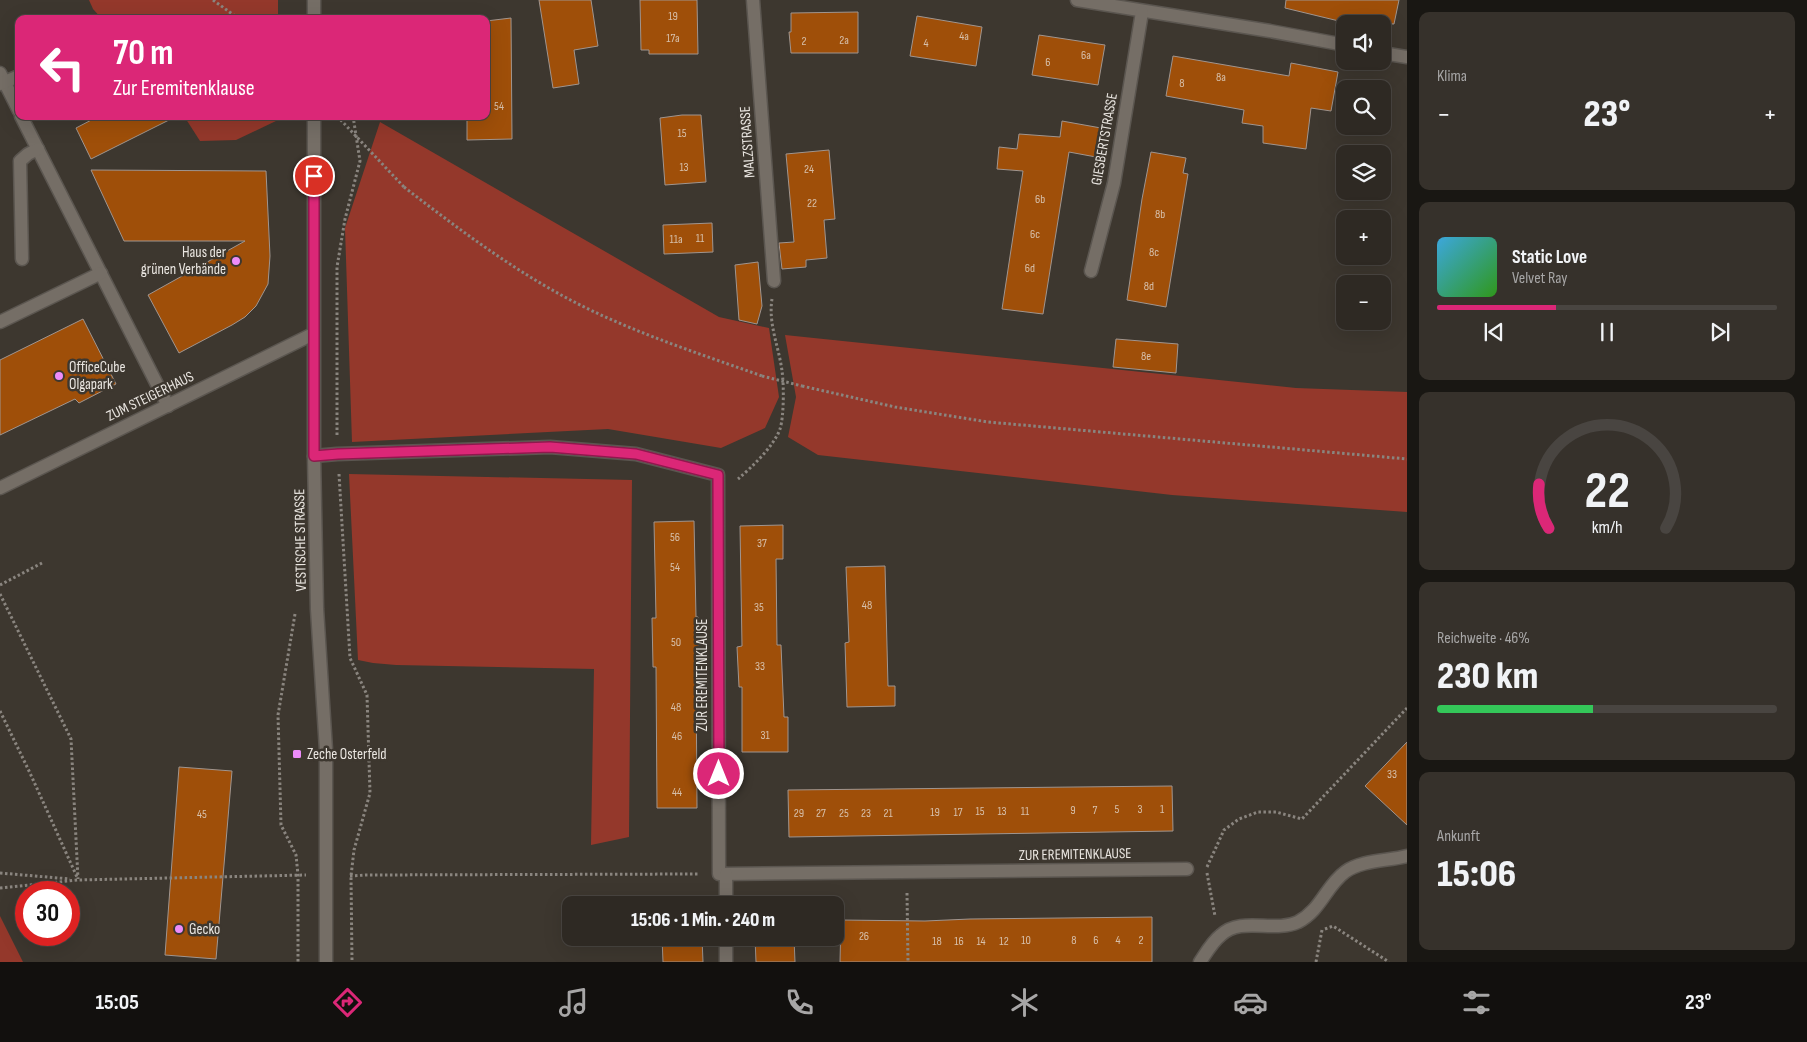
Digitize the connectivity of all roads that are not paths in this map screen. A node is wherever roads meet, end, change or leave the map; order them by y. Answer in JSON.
{"nodes":[{"id":1,"x":314,"y":0,"type":"edge"},
{"id":2,"x":752,"y":0,"type":"edge"},
{"id":3,"x":1077,"y":0,"type":"edge"},
{"id":4,"x":1142,"y":12,"type":"junction"},
{"id":5,"x":314,"y":15,"type":"edge"},
{"id":6,"x":1336,"y":43,"type":"edge"},
{"id":7,"x":1391,"y":55,"type":"edge"},
{"id":8,"x":1407,"y":58,"type":"edge"},
{"id":9,"x":15,"y":77,"type":"edge"},
{"id":10,"x":1,"y":80,"type":"edge"},
{"id":11,"x":15,"y":104,"type":"edge"},
{"id":12,"x":23,"y":120,"type":"edge"},
{"id":13,"x":314,"y":120,"type":"edge"},
{"id":14,"x":38,"y":149,"type":"junction"},
{"id":15,"x":22,"y":260,"type":"dead end"},
{"id":16,"x":1091,"y":270,"type":"dead end"},
{"id":17,"x":101,"y":273,"type":"junction"},
{"id":18,"x":774,"y":281,"type":"road end"},
{"id":19,"x":0,"y":322,"type":"edge"},
{"id":20,"x":313,"y":334,"type":"junction"},
{"id":21,"x":168,"y":406,"type":"junction"},
{"id":22,"x":314,"y":456,"type":"junction"},
{"id":23,"x":0,"y":488,"type":"edge"},
{"id":24,"x":1407,"y":856,"type":"edge"},
{"id":25,"x":1187,"y":869,"type":"dead end"},
{"id":26,"x":723,"y":874,"type":"junction"},
{"id":27,"x":725,"y":896,"type":"edge"},
{"id":28,"x":726,"y":946,"type":"edge"},
{"id":29,"x":326,"y":962,"type":"edge"},
{"id":30,"x":726,"y":962,"type":"edge"},
{"id":31,"x":1200,"y":962,"type":"edge"}],
"edges":[{"from":1,"to":5,"type":"street"},
{"from":2,"to":18,"type":"street","name":"MALZSTRASSE"},
{"from":3,"to":4,"type":"street"},
{"from":4,"to":6,"type":"street"},
{"from":4,"to":16,"type":"street","name":"GIESBERTSTRASSE"},
{"from":7,"to":8,"type":"street"},
{"from":9,"to":10,"type":"street"},
{"from":10,"to":11,"type":"street"},
{"from":12,"to":14,"type":"street"},
{"from":13,"to":20,"type":"street","name":"VESTISCHE STRASSE"},
{"from":14,"to":15,"type":"street"},
{"from":14,"to":17,"type":"street"},
{"from":17,"to":19,"type":"street"},
{"from":17,"to":21,"type":"street"},
{"from":20,"to":21,"type":"street","name":"ZUM STEIGERHAUS"},
{"from":20,"to":22,"type":"street","name":"VESTISCHE STRASSE"},
{"from":21,"to":23,"type":"street","name":"ZUM STEIGERHAUS"},
{"from":22,"to":26,"type":"street","name":"ZUR EREMITENKLAUSE"},
{"from":22,"to":29,"type":"street","name":"VESTISCHE STRASSE"},
{"from":24,"to":31,"type":"street"},
{"from":25,"to":26,"type":"street","name":"ZUR EREMITENKLAUSE"},
{"from":26,"to":27,"type":"street"},
{"from":28,"to":30,"type":"street"}]}
